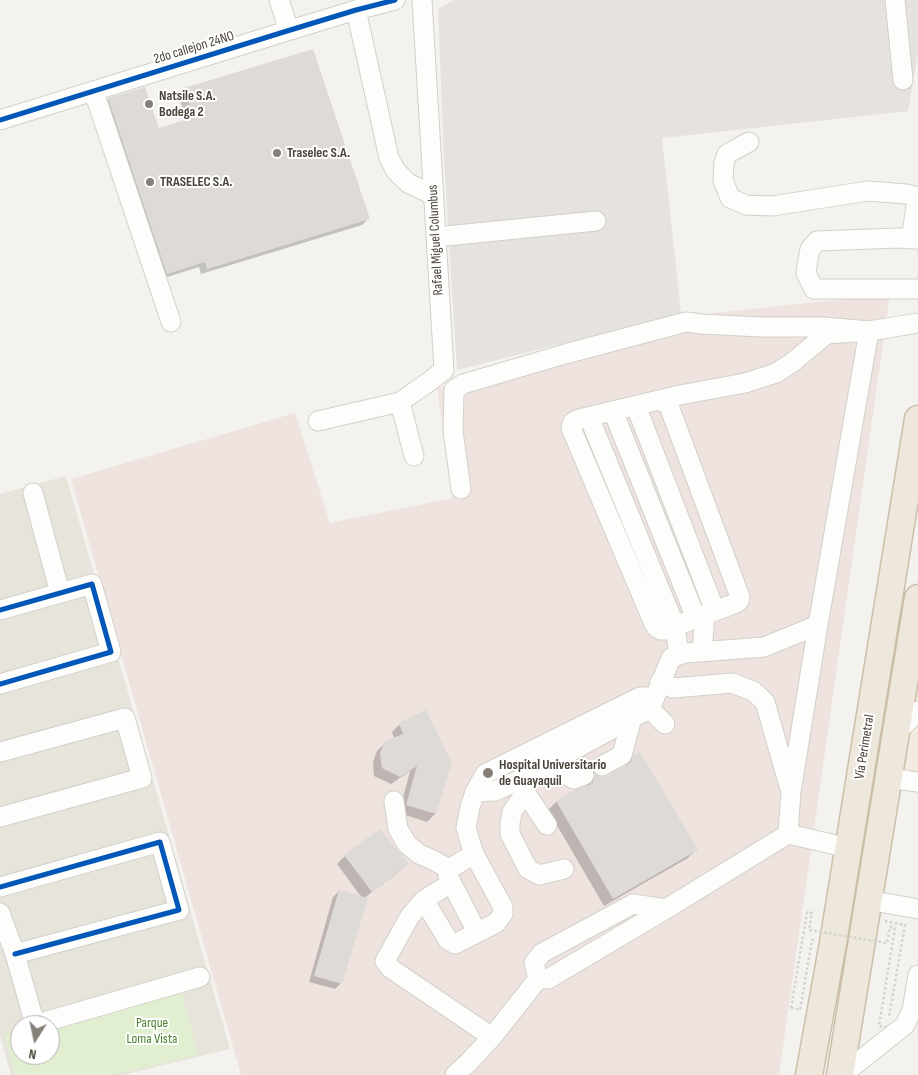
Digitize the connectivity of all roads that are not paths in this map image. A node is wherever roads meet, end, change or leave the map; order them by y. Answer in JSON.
{"nodes":[{"id":1,"x":279,"y":0,"type":"edge"},
{"id":2,"x":395,"y":0,"type":"edge"},
{"id":3,"x":422,"y":0,"type":"edge"},
{"id":4,"x":895,"y":0,"type":"edge"},
{"id":5,"x":356,"y":10,"type":"junction"},
{"id":6,"x":287,"y":31,"type":"junction"},
{"id":7,"x":902,"y":80,"type":"dead end"},
{"id":8,"x":91,"y":92,"type":"junction"},
{"id":9,"x":0,"y":120,"type":"edge"},
{"id":10,"x":749,"y":142,"type":"dead end"},
{"id":11,"x":433,"y":195,"type":"junction"},
{"id":12,"x":596,"y":221,"type":"dead end"},
{"id":13,"x":436,"y":237,"type":"junction"},
{"id":14,"x":915,"y":239,"type":"edge"},
{"id":15,"x":918,"y":289,"type":"edge"},
{"id":16,"x":171,"y":322,"type":"dead end"},
{"id":17,"x":918,"y":323,"type":"edge"},
{"id":18,"x":869,"y":332,"type":"junction"},
{"id":19,"x":658,"y":400,"type":"junction"},
{"id":20,"x":400,"y":402,"type":"junction"},
{"id":21,"x":636,"y":406,"type":"junction"},
{"id":22,"x":614,"y":411,"type":"junction"},
{"id":23,"x":918,"y":419,"type":"edge"},
{"id":24,"x":318,"y":421,"type":"dead end"},
{"id":25,"x":414,"y":456,"type":"dead end"},
{"id":26,"x":461,"y":489,"type":"dead end"},
{"id":27,"x":33,"y":492,"type":"dead end"},
{"id":28,"x":60,"y":593,"type":"junction"},
{"id":29,"x":918,"y":598,"type":"edge"},
{"id":30,"x":0,"y":610,"type":"edge"},
{"id":31,"x":705,"y":614,"type":"junction"},
{"id":32,"x":818,"y":625,"type":"junction"},
{"id":33,"x":675,"y":626,"type":"junction"},
{"id":34,"x":702,"y":652,"type":"junction"},
{"id":35,"x":680,"y":655,"type":"junction"},
{"id":36,"x":0,"y":684,"type":"edge"},
{"id":37,"x":655,"y":696,"type":"junction"},
{"id":38,"x":918,"y":711,"type":"edge"},
{"id":39,"x":632,"y":718,"type":"junction"},
{"id":40,"x":666,"y":724,"type":"dead end"},
{"id":41,"x":895,"y":734,"type":"junction"},
{"id":42,"x":0,"y":752,"type":"edge"},
{"id":43,"x":506,"y":763,"type":"junction"},
{"id":44,"x":545,"y":765,"type":"junction"},
{"id":45,"x":602,"y":766,"type":"dead end"},
{"id":46,"x":584,"y":775,"type":"dead end"},
{"id":47,"x":888,"y":778,"type":"junction"},
{"id":48,"x":918,"y":782,"type":"edge"},
{"id":49,"x":521,"y":787,"type":"junction"},
{"id":50,"x":475,"y":792,"type":"junction"},
{"id":51,"x":791,"y":792,"type":"junction"},
{"id":52,"x":394,"y":801,"type":"dead end"},
{"id":53,"x":0,"y":817,"type":"edge"},
{"id":54,"x":547,"y":825,"type":"dead end"},
{"id":55,"x":788,"y":834,"type":"junction"},
{"id":56,"x":848,"y":848,"type":"junction"},
{"id":57,"x":474,"y":854,"type":"junction"},
{"id":58,"x":564,"y":869,"type":"dead end"},
{"id":59,"x":450,"y":876,"type":"junction"},
{"id":60,"x":0,"y":887,"type":"edge"},
{"id":61,"x":424,"y":900,"type":"junction"},
{"id":62,"x":666,"y":909,"type":"junction"},
{"id":63,"x":867,"y":909,"type":"junction"},
{"id":64,"x":918,"y":909,"type":"edge"},
{"id":65,"x":0,"y":913,"type":"edge"},
{"id":66,"x":476,"y":932,"type":"junction"},
{"id":67,"x":15,"y":954,"type":"junction"},
{"id":68,"x":918,"y":975,"type":"edge"},
{"id":69,"x":200,"y":976,"type":"dead end"},
{"id":70,"x":538,"y":979,"type":"junction"},
{"id":71,"x":492,"y":1037,"type":"junction"},
{"id":72,"x":455,"y":1075,"type":"edge"},
{"id":73,"x":809,"y":1075,"type":"edge"},
{"id":74,"x":841,"y":1075,"type":"edge"}],
"edges":[{"from":1,"to":6,"type":"street"},
{"from":2,"to":5,"type":"street","name":"2do callejon 24NO"},
{"from":3,"to":11,"type":"street","name":"Rafael Miguel Columbus"},
{"from":4,"to":7,"type":"street"},
{"from":5,"to":6,"type":"street","name":"2do callejon 24NO"},
{"from":5,"to":11,"type":"street"},
{"from":6,"to":8,"type":"street","name":"2do callejon 24NO"},
{"from":8,"to":9,"type":"street","name":"2do callejon 24NO"},
{"from":8,"to":16,"type":"street"},
{"from":10,"to":14,"type":"street"},
{"from":11,"to":13,"type":"street","name":"Rafael Miguel Columbus"},
{"from":12,"to":13,"type":"street"},
{"from":13,"to":20,"type":"street","name":"Rafael Miguel Columbus"},
{"from":14,"to":15,"type":"street"},
{"from":17,"to":18,"type":"street"},
{"from":18,"to":19,"type":"street"},
{"from":18,"to":26,"type":"street"},
{"from":18,"to":32,"type":"street"},
{"from":19,"to":21,"type":"street"},
{"from":19,"to":31,"type":"street"},
{"from":20,"to":24,"type":"street"},
{"from":20,"to":25,"type":"street"},
{"from":21,"to":22,"type":"street"},
{"from":21,"to":31,"type":"street"},
{"from":22,"to":31,"type":"street"},
{"from":22,"to":33,"type":"street"},
{"from":23,"to":56,"type":"highway","name":"Vía Perimetral"},
{"from":27,"to":28,"type":"street"},
{"from":28,"to":30,"type":"street"},
{"from":28,"to":36,"type":"street"},
{"from":29,"to":41,"type":"highway","name":"Vía Perimetral"},
{"from":31,"to":33,"type":"street"},
{"from":31,"to":34,"type":"street"},
{"from":32,"to":34,"type":"street"},
{"from":32,"to":51,"type":"street"},
{"from":33,"to":35,"type":"street"},
{"from":34,"to":35,"type":"street"},
{"from":35,"to":37,"type":"street"},
{"from":37,"to":39,"type":"street"},
{"from":37,"to":40,"type":"street"},
{"from":37,"to":43,"type":"street"},
{"from":37,"to":51,"type":"street"},
{"from":38,"to":41,"type":"street"},
{"from":39,"to":44,"type":"street"},
{"from":39,"to":45,"type":"street"},
{"from":41,"to":47,"type":"highway","name":"Vía Perimetral"},
{"from":42,"to":53,"type":"street"},
{"from":43,"to":49,"type":"street"},
{"from":43,"to":50,"type":"street"},
{"from":44,"to":46,"type":"street"},
{"from":44,"to":49,"type":"street"},
{"from":47,"to":48,"type":"street"},
{"from":47,"to":63,"type":"highway","name":"Vía Perimetral"},
{"from":49,"to":50,"type":"street"},
{"from":49,"to":54,"type":"street"},
{"from":49,"to":58,"type":"street"},
{"from":50,"to":57,"type":"street"},
{"from":51,"to":55,"type":"street"},
{"from":52,"to":59,"type":"street"},
{"from":55,"to":56,"type":"street"},
{"from":55,"to":62,"type":"street"},
{"from":56,"to":73,"type":"highway","name":"Vía Perimetral"},
{"from":57,"to":59,"type":"street"},
{"from":57,"to":66,"type":"street"},
{"from":59,"to":61,"type":"street"},
{"from":59,"to":66,"type":"street"},
{"from":60,"to":67,"type":"street"},
{"from":61,"to":66,"type":"street"},
{"from":61,"to":71,"type":"street"},
{"from":62,"to":70,"type":"street"},
{"from":62,"to":70,"type":"street"},
{"from":63,"to":64,"type":"street"},
{"from":63,"to":74,"type":"highway","name":"Vía Perimetral"},
{"from":65,"to":67,"type":"street"},
{"from":67,"to":69,"type":"street"},
{"from":68,"to":74,"type":"street"},
{"from":70,"to":71,"type":"street"},
{"from":71,"to":72,"type":"street"}]}
